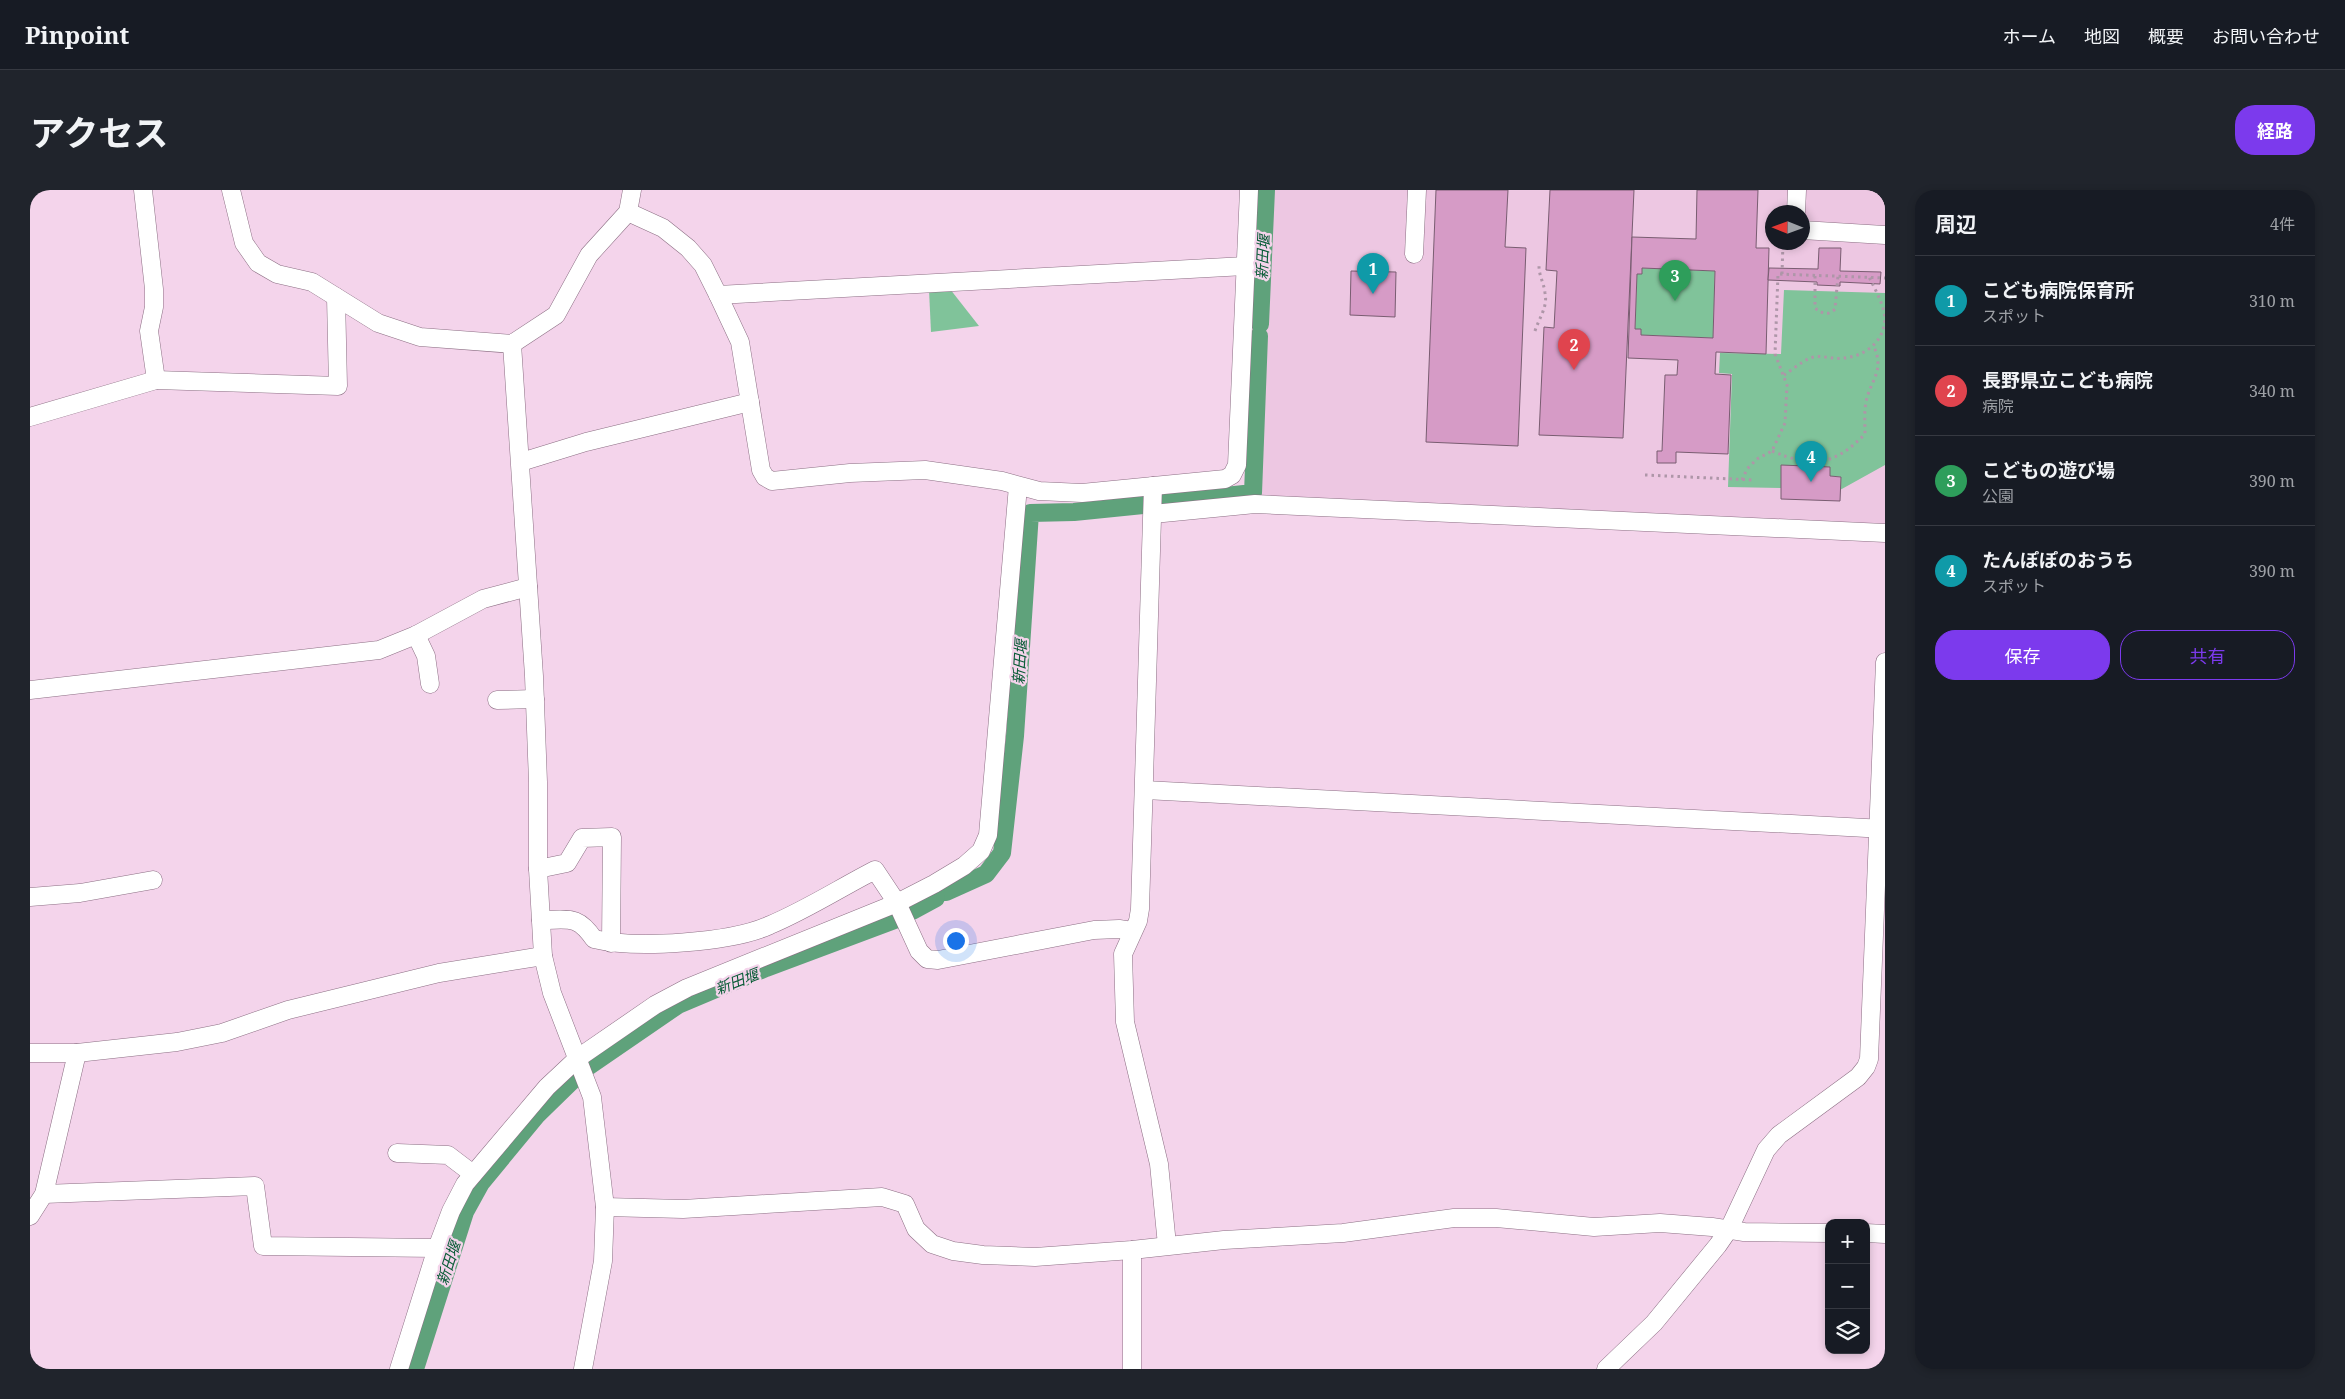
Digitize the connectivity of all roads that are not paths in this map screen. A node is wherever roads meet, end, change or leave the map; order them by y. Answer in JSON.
{"nodes":[{"id":1,"x":144,"y":190,"type":"edge"},
{"id":2,"x":231,"y":190,"type":"edge"},
{"id":3,"x":632,"y":190,"type":"edge"},
{"id":4,"x":1249,"y":190,"type":"edge"},
{"id":5,"x":1417,"y":190,"type":"edge"},
{"id":6,"x":1797,"y":190,"type":"edge"},
{"id":7,"x":1796,"y":205,"type":"edge"},
{"id":8,"x":628,"y":212,"type":"junction"},
{"id":9,"x":1810,"y":230,"type":"edge"},
{"id":10,"x":1885,"y":235,"type":"edge"},
{"id":11,"x":1414,"y":254,"type":"dead end"},
{"id":12,"x":1245,"y":266,"type":"junction"},
{"id":13,"x":718,"y":295,"type":"junction"},
{"id":14,"x":336,"y":297,"type":"junction"},
{"id":15,"x":512,"y":344,"type":"junction"},
{"id":16,"x":156,"y":380,"type":"junction"},
{"id":17,"x":750,"y":402,"type":"junction"},
{"id":18,"x":30,"y":417,"type":"edge"},
{"id":19,"x":521,"y":462,"type":"junction"},
{"id":20,"x":1018,"y":486,"type":"junction"},
{"id":21,"x":1153,"y":486,"type":"junction"},
{"id":22,"x":1153,"y":514,"type":"junction"},
{"id":23,"x":1885,"y":533,"type":"edge"},
{"id":24,"x":528,"y":587,"type":"junction"},
{"id":25,"x":416,"y":635,"type":"junction"},
{"id":26,"x":1885,"y":662,"type":"edge"},
{"id":27,"x":430,"y":684,"type":"dead end"},
{"id":28,"x":30,"y":690,"type":"edge"},
{"id":29,"x":535,"y":699,"type":"junction"},
{"id":30,"x":497,"y":700,"type":"dead end"},
{"id":31,"x":1145,"y":790,"type":"junction"},
{"id":32,"x":1882,"y":829,"type":"edge"},
{"id":33,"x":538,"y":869,"type":"junction"},
{"id":34,"x":154,"y":880,"type":"dead end"},
{"id":35,"x":30,"y":897,"type":"edge"},
{"id":36,"x":897,"y":903,"type":"junction"},
{"id":37,"x":540,"y":920,"type":"junction"},
{"id":38,"x":1132,"y":931,"type":"junction"},
{"id":39,"x":611,"y":943,"type":"junction"},
{"id":40,"x":543,"y":956,"type":"junction"},
{"id":41,"x":77,"y":1052,"type":"junction"},
{"id":42,"x":30,"y":1053,"type":"edge"},
{"id":43,"x":578,"y":1058,"type":"junction"},
{"id":44,"x":397,"y":1153,"type":"dead end"},
{"id":45,"x":473,"y":1174,"type":"junction"},
{"id":46,"x":44,"y":1194,"type":"junction"},
{"id":47,"x":605,"y":1207,"type":"junction"},
{"id":48,"x":30,"y":1216,"type":"edge"},
{"id":49,"x":1729,"y":1229,"type":"junction"},
{"id":50,"x":1825,"y":1233,"type":"edge"},
{"id":51,"x":1870,"y":1233,"type":"edge"},
{"id":52,"x":1885,"y":1234,"type":"edge"},
{"id":53,"x":1167,"y":1245,"type":"junction"},
{"id":54,"x":436,"y":1248,"type":"junction"},
{"id":55,"x":1132,"y":1250,"type":"junction"},
{"id":56,"x":399,"y":1369,"type":"edge"},
{"id":57,"x":583,"y":1369,"type":"edge"},
{"id":58,"x":1132,"y":1369,"type":"edge"},
{"id":59,"x":1606,"y":1369,"type":"edge"}],
"edges":[{"from":1,"to":16,"type":"street"},
{"from":2,"to":14,"type":"street"},
{"from":3,"to":8,"type":"street"},
{"from":4,"to":12,"type":"street"},
{"from":5,"to":11,"type":"street"},
{"from":6,"to":7,"type":"street"},
{"from":8,"to":13,"type":"street"},
{"from":8,"to":15,"type":"street"},
{"from":9,"to":10,"type":"street"},
{"from":12,"to":13,"type":"street"},
{"from":12,"to":21,"type":"street"},
{"from":13,"to":17,"type":"street"},
{"from":14,"to":15,"type":"street"},
{"from":14,"to":16,"type":"street"},
{"from":15,"to":19,"type":"street"},
{"from":16,"to":18,"type":"street"},
{"from":17,"to":19,"type":"street"},
{"from":17,"to":20,"type":"street"},
{"from":19,"to":24,"type":"street"},
{"from":20,"to":21,"type":"street"},
{"from":20,"to":36,"type":"street"},
{"from":21,"to":22,"type":"street"},
{"from":22,"to":23,"type":"street"},
{"from":22,"to":31,"type":"street"},
{"from":24,"to":25,"type":"street"},
{"from":24,"to":29,"type":"street"},
{"from":25,"to":27,"type":"street"},
{"from":25,"to":28,"type":"street"},
{"from":26,"to":32,"type":"street"},
{"from":29,"to":30,"type":"street"},
{"from":29,"to":33,"type":"street"},
{"from":31,"to":32,"type":"street"},
{"from":31,"to":38,"type":"street"},
{"from":32,"to":49,"type":"street"},
{"from":33,"to":37,"type":"street"},
{"from":33,"to":39,"type":"street"},
{"from":34,"to":35,"type":"street"},
{"from":36,"to":38,"type":"street"},
{"from":36,"to":39,"type":"street"},
{"from":36,"to":43,"type":"street"},
{"from":37,"to":39,"type":"street"},
{"from":37,"to":40,"type":"street"},
{"from":38,"to":53,"type":"street"},
{"from":40,"to":41,"type":"street"},
{"from":40,"to":43,"type":"street"},
{"from":41,"to":42,"type":"street"},
{"from":41,"to":46,"type":"street"},
{"from":43,"to":45,"type":"street"},
{"from":43,"to":47,"type":"street"},
{"from":44,"to":45,"type":"street"},
{"from":45,"to":54,"type":"street"},
{"from":46,"to":48,"type":"street"},
{"from":46,"to":54,"type":"street"},
{"from":47,"to":55,"type":"street"},
{"from":47,"to":57,"type":"street"},
{"from":49,"to":50,"type":"street"},
{"from":49,"to":53,"type":"street"},
{"from":49,"to":59,"type":"street"},
{"from":51,"to":52,"type":"street"},
{"from":53,"to":55,"type":"street"},
{"from":54,"to":56,"type":"street"},
{"from":55,"to":58,"type":"street"}]}
